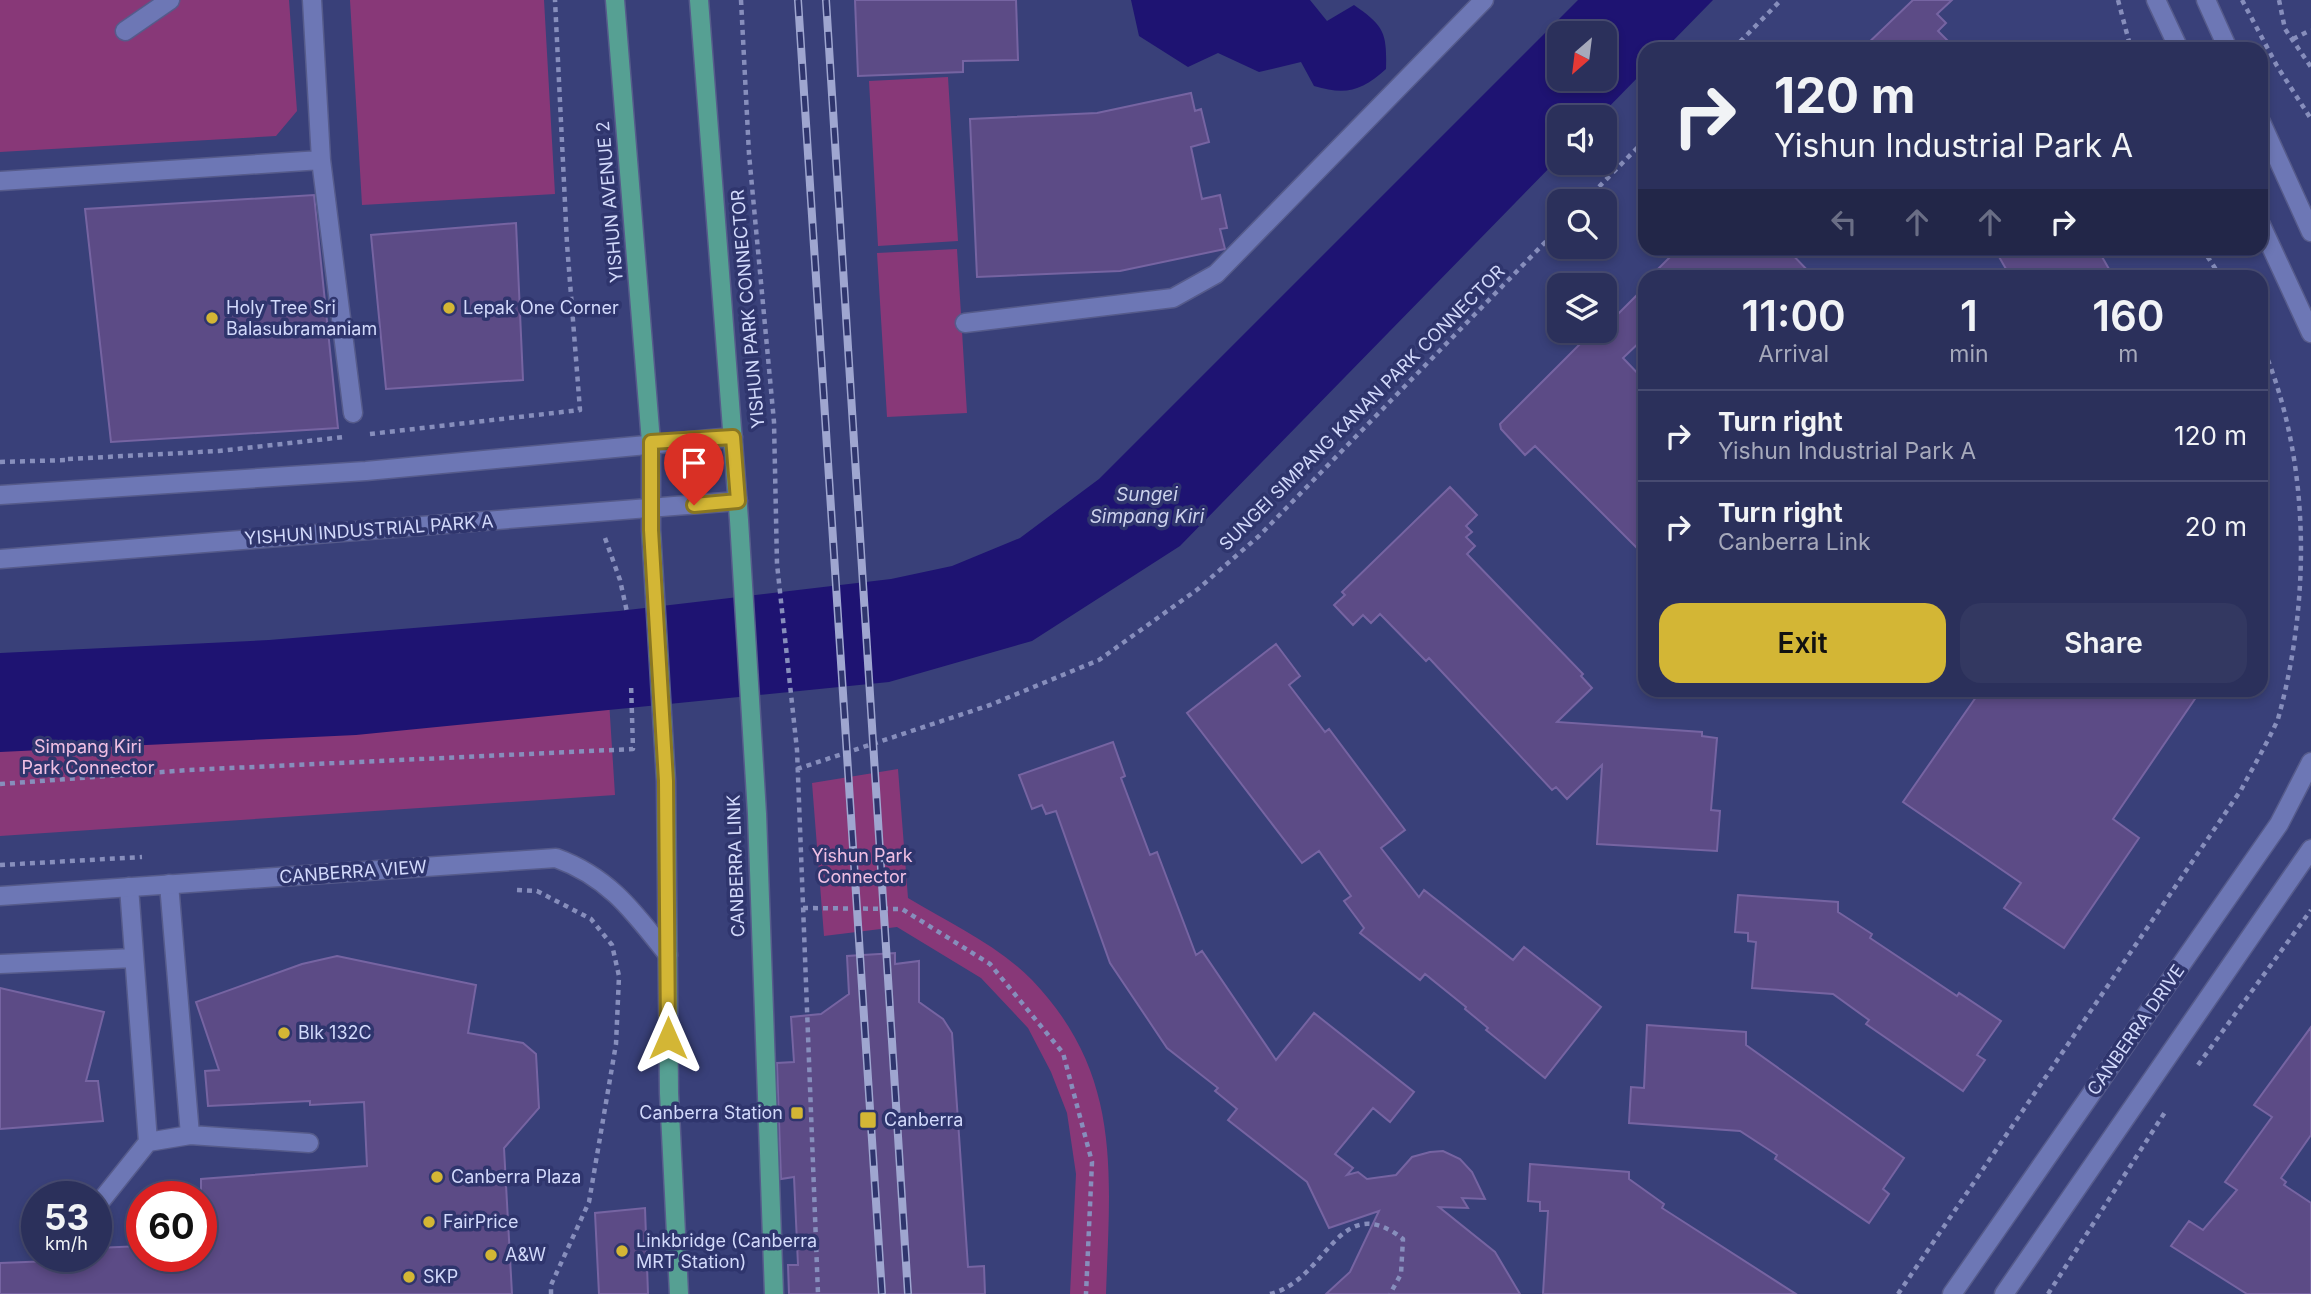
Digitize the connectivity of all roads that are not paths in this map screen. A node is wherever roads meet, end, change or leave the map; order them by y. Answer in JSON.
{"nodes":[{"id":1,"x":170,"y":0,"type":"edge"},
{"id":2,"x":312,"y":0,"type":"edge"},
{"id":3,"x":615,"y":0,"type":"edge"},
{"id":4,"x":699,"y":0,"type":"edge"},
{"id":5,"x":1484,"y":0,"type":"edge"},
{"id":6,"x":2157,"y":0,"type":"edge"},
{"id":7,"x":2206,"y":0,"type":"edge"},
{"id":8,"x":125,"y":32,"type":"dead end"},
{"id":9,"x":2176,"y":42,"type":"edge"},
{"id":10,"x":2225,"y":42,"type":"edge"},
{"id":11,"x":2268,"y":137,"type":"edge"},
{"id":12,"x":321,"y":160,"type":"junction"},
{"id":13,"x":0,"y":181,"type":"edge"},
{"id":14,"x":2311,"y":232,"type":"edge"},
{"id":15,"x":2268,"y":240,"type":"edge"},
{"id":16,"x":965,"y":323,"type":"dead end"},
{"id":17,"x":2311,"y":333,"type":"edge"},
{"id":18,"x":353,"y":413,"type":"dead end"},
{"id":19,"x":733,"y":437,"type":"junction"},
{"id":20,"x":651,"y":442,"type":"junction"},
{"id":21,"x":0,"y":495,"type":"edge"},
{"id":22,"x":738,"y":501,"type":"junction"},
{"id":23,"x":651,"y":508,"type":"junction"},
{"id":24,"x":0,"y":559,"type":"edge"},
{"id":25,"x":2311,"y":762,"type":"edge"},
{"id":26,"x":2311,"y":849,"type":"edge"},
{"id":27,"x":169,"y":884,"type":"junction"},
{"id":28,"x":129,"y":887,"type":"junction"},
{"id":29,"x":0,"y":896,"type":"edge"},
{"id":30,"x":668,"y":955,"type":"junction"},
{"id":31,"x":134,"y":958,"type":"junction"},
{"id":32,"x":0,"y":964,"type":"edge"},
{"id":33,"x":190,"y":1135,"type":"junction"},
{"id":34,"x":148,"y":1142,"type":"junction"},
{"id":35,"x":309,"y":1143,"type":"dead end"},
{"id":36,"x":112,"y":1187,"type":"edge"},
{"id":37,"x":679,"y":1294,"type":"edge"},
{"id":38,"x":774,"y":1294,"type":"edge"},
{"id":39,"x":1952,"y":1294,"type":"edge"},
{"id":40,"x":2004,"y":1294,"type":"edge"}],
"edges":[{"from":1,"to":8,"type":"street"},
{"from":2,"to":12,"type":"street"},
{"from":3,"to":20,"type":"main road","name":"YISHUN AVENUE 2"},
{"from":4,"to":19,"type":"main road"},
{"from":5,"to":16,"type":"street"},
{"from":6,"to":9,"type":"street"},
{"from":7,"to":10,"type":"street"},
{"from":11,"to":14,"type":"street"},
{"from":12,"to":13,"type":"street"},
{"from":12,"to":18,"type":"street"},
{"from":15,"to":17,"type":"street"},
{"from":19,"to":20,"type":"street"},
{"from":19,"to":22,"type":"main road","name":"CANBERRA LINK"},
{"from":20,"to":21,"type":"street"},
{"from":20,"to":23,"type":"main road"},
{"from":22,"to":23,"type":"street","name":"YISHUN INDUSTRIAL PARK A"},
{"from":22,"to":38,"type":"main road","name":"CANBERRA LINK"},
{"from":23,"to":24,"type":"street","name":"YISHUN INDUSTRIAL PARK A"},
{"from":23,"to":30,"type":"main road"},
{"from":25,"to":39,"type":"street","name":"CANBERRA DRIVE"},
{"from":26,"to":40,"type":"street"},
{"from":27,"to":28,"type":"street","name":"CANBERRA VIEW"},
{"from":27,"to":30,"type":"street","name":"CANBERRA VIEW"},
{"from":27,"to":33,"type":"street"},
{"from":28,"to":29,"type":"street","name":"CANBERRA VIEW"},
{"from":28,"to":31,"type":"street"},
{"from":30,"to":37,"type":"main road"},
{"from":31,"to":32,"type":"street"},
{"from":31,"to":34,"type":"street"},
{"from":33,"to":34,"type":"street"},
{"from":33,"to":35,"type":"street"},
{"from":34,"to":36,"type":"street"}]}
